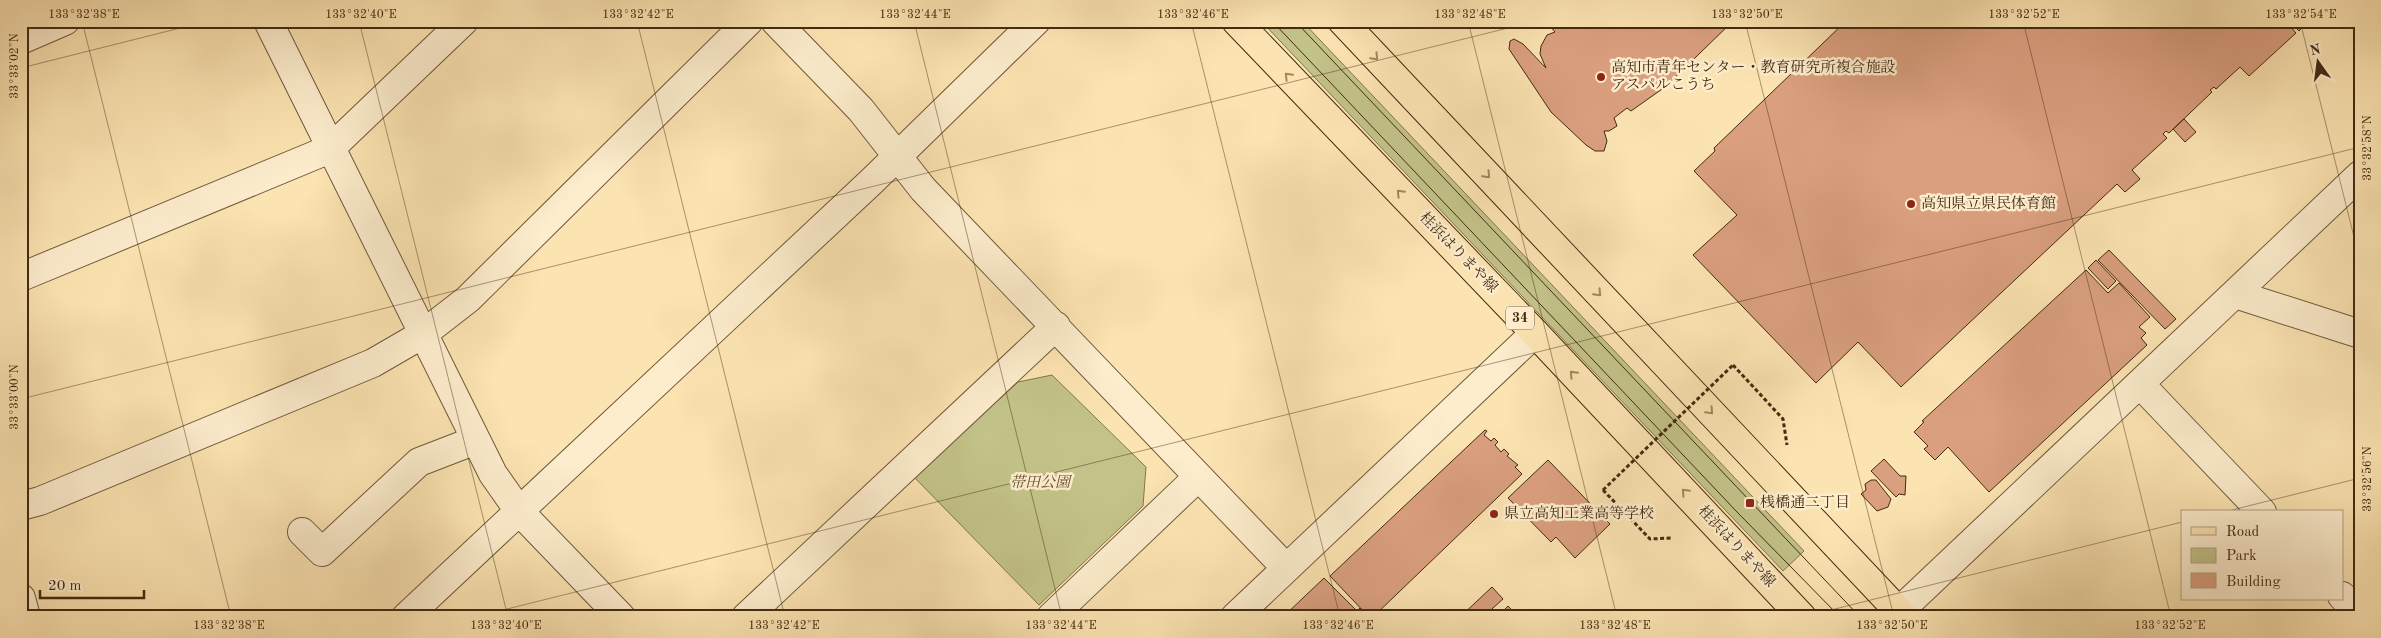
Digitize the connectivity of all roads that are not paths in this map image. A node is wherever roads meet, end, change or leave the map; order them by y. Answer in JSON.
{"nodes":[{"id":1,"x":65,"y":21,"type":"edge"},
{"id":2,"x":268,"y":21,"type":"edge"},
{"id":3,"x":464,"y":21,"type":"edge"},
{"id":4,"x":749,"y":21,"type":"edge"},
{"id":5,"x":776,"y":21,"type":"edge"},
{"id":6,"x":1036,"y":21,"type":"edge"},
{"id":7,"x":1236,"y":21,"type":"edge"},
{"id":8,"x":1342,"y":21,"type":"edge"},
{"id":9,"x":21,"y":40,"type":"edge"},
{"id":10,"x":330,"y":149,"type":"junction"},
{"id":11,"x":897,"y":155,"type":"junction"},
{"id":12,"x":2360,"y":175,"type":"edge"},
{"id":13,"x":21,"y":277,"type":"edge"},
{"id":14,"x":2235,"y":294,"type":"junction"},
{"id":15,"x":1056,"y":326,"type":"junction"},
{"id":16,"x":1535,"y":333,"type":"junction"},
{"id":17,"x":423,"y":334,"type":"junction"},
{"id":18,"x":2360,"y":334,"type":"edge"},
{"id":19,"x":2140,"y":384,"type":"junction"},
{"id":20,"x":476,"y":440,"type":"junction"},
{"id":21,"x":1198,"y":477,"type":"junction"},
{"id":22,"x":21,"y":506,"type":"edge"},
{"id":23,"x":2260,"y":510,"type":"edge"},
{"id":24,"x":519,"y":511,"type":"junction"},
{"id":25,"x":302,"y":532,"type":"dead end"},
{"id":26,"x":1286,"y":568,"type":"junction"},
{"id":27,"x":21,"y":598,"type":"edge"},
{"id":28,"x":2344,"y":598,"type":"edge"},
{"id":29,"x":2360,"y":614,"type":"edge"},
{"id":30,"x":1899,"y":615,"type":"edge"},
{"id":31,"x":26,"y":617,"type":"edge"},
{"id":32,"x":406,"y":617,"type":"edge"},
{"id":33,"x":621,"y":617,"type":"edge"},
{"id":34,"x":746,"y":617,"type":"edge"},
{"id":35,"x":1051,"y":617,"type":"edge"},
{"id":36,"x":1235,"y":617,"type":"edge"},
{"id":37,"x":1802,"y":617,"type":"edge"}],
"edges":[{"from":1,"to":9,"type":"street"},
{"from":2,"to":10,"type":"street"},
{"from":3,"to":10,"type":"street"},
{"from":4,"to":17,"type":"street"},
{"from":5,"to":11,"type":"street"},
{"from":6,"to":11,"type":"street"},
{"from":16,"to":7,"type":"main road","name":"桂浜はりまや線","number":"34","one_way":true},
{"from":8,"to":30,"type":"main road","one_way":true},
{"from":10,"to":13,"type":"street"},
{"from":10,"to":17,"type":"street"},
{"from":11,"to":15,"type":"street"},
{"from":11,"to":24,"type":"street"},
{"from":12,"to":14,"type":"street"},
{"from":14,"to":18,"type":"street"},
{"from":14,"to":19,"type":"street"},
{"from":15,"to":21,"type":"street"},
{"from":15,"to":34,"type":"street"},
{"from":16,"to":26,"type":"street"},
{"from":37,"to":16,"type":"main road","name":"桂浜はりまや線","number":"34","one_way":true},
{"from":17,"to":20,"type":"street"},
{"from":17,"to":22,"type":"street"},
{"from":19,"to":23,"type":"street"},
{"from":19,"to":30,"type":"street"},
{"from":20,"to":24,"type":"street"},
{"from":20,"to":25,"type":"street"},
{"from":21,"to":26,"type":"street"},
{"from":21,"to":35,"type":"street"},
{"from":24,"to":32,"type":"street"},
{"from":24,"to":33,"type":"street"},
{"from":26,"to":36,"type":"street"},
{"from":27,"to":31,"type":"street"},
{"from":28,"to":29,"type":"street"}]}
